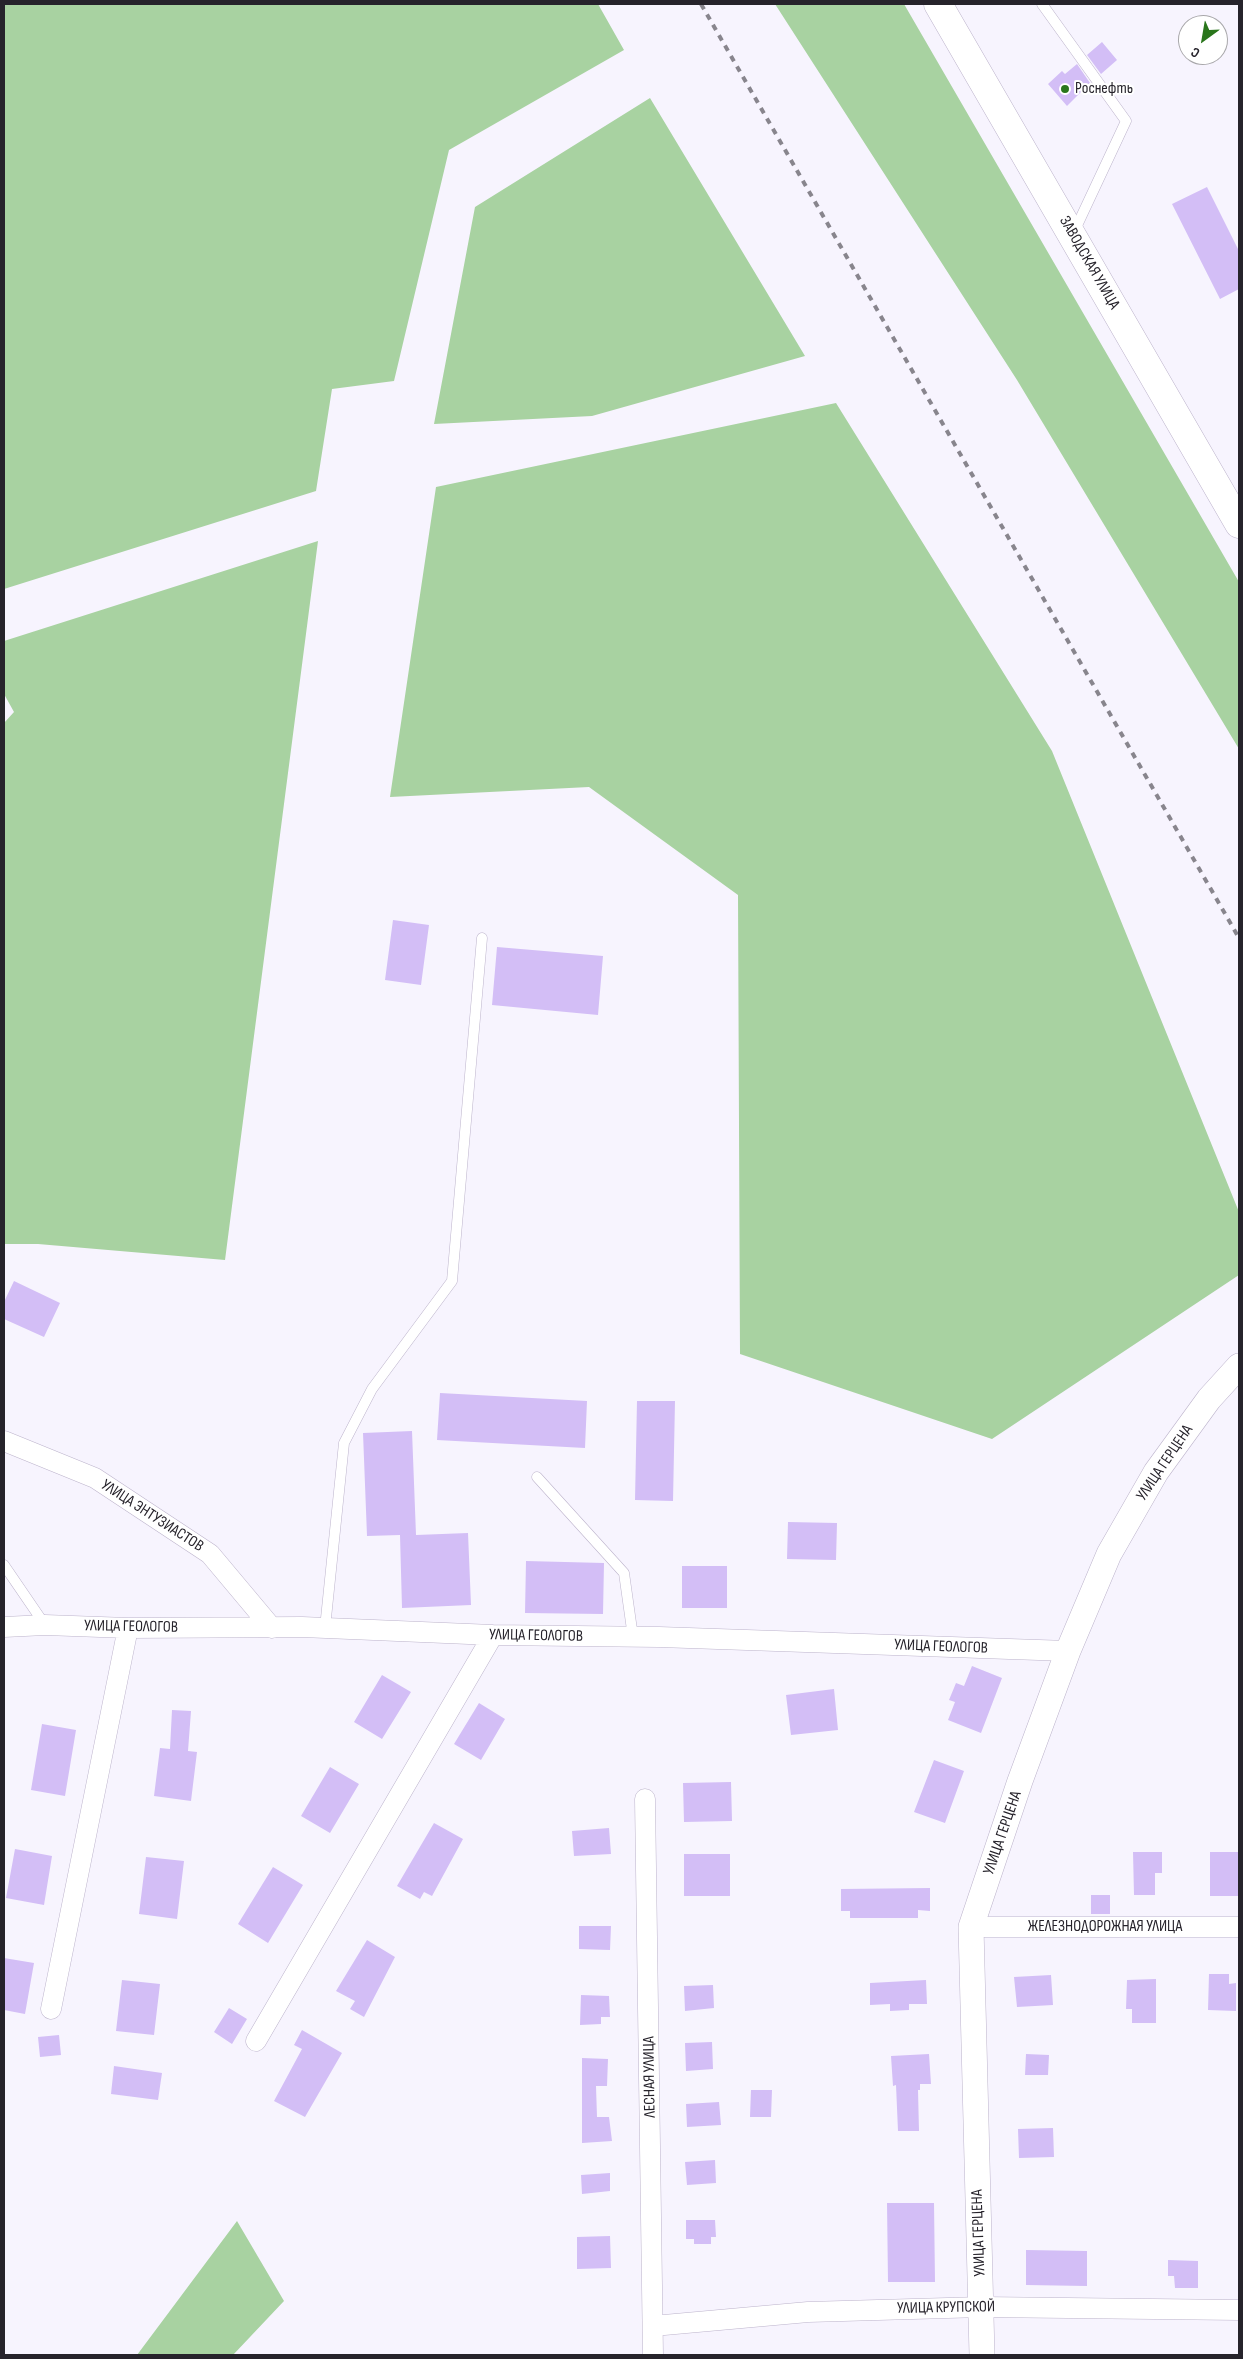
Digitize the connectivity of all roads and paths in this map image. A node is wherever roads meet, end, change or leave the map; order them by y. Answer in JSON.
{"nodes":[{"id":1,"x":943,"y":4,"type":"edge"},
{"id":2,"x":1042,"y":4,"type":"edge"},
{"id":3,"x":1073,"y":235,"type":"junction"},
{"id":4,"x":1239,"y":524,"type":"edge"},
{"id":5,"x":482,"y":938,"type":"dead end"},
{"id":6,"x":1239,"y":1366,"type":"edge"},
{"id":7,"x":4,"y":1441,"type":"edge"},
{"id":8,"x":538,"y":1477,"type":"dead end"},
{"id":9,"x":4,"y":1566,"type":"edge"},
{"id":10,"x":45,"y":1625,"type":"junction"},
{"id":11,"x":4,"y":1627,"type":"edge"},
{"id":12,"x":128,"y":1628,"type":"junction"},
{"id":13,"x":272,"y":1628,"type":"junction"},
{"id":14,"x":325,"y":1628,"type":"junction"},
{"id":15,"x":493,"y":1635,"type":"junction"},
{"id":16,"x":633,"y":1637,"type":"junction"},
{"id":17,"x":1068,"y":1651,"type":"junction"},
{"id":18,"x":645,"y":1799,"type":"dead end"},
{"id":19,"x":971,"y":1927,"type":"junction"},
{"id":20,"x":1239,"y":1927,"type":"edge"},
{"id":21,"x":51,"y":2009,"type":"dead end"},
{"id":22,"x":256,"y":2041,"type":"dead end"},
{"id":23,"x":982,"y":2307,"type":"junction"},
{"id":24,"x":1239,"y":2310,"type":"edge"},
{"id":25,"x":653,"y":2326,"type":"junction"},
{"id":26,"x":653,"y":2355,"type":"edge"},
{"id":27,"x":982,"y":2355,"type":"edge"}],
"edges":[{"from":1,"to":3,"type":"main road","name":"ЗАВОДСКАЯ УЛИЦА"},
{"from":2,"to":3,"type":"lane"},
{"from":3,"to":4,"type":"main road","name":"ЗАВОДСКАЯ УЛИЦА"},
{"from":5,"to":14,"type":"lane"},
{"from":6,"to":17,"type":"street","name":"УЛИЦА ГЕРЦЕНА"},
{"from":7,"to":13,"type":"street","name":"УЛИЦА ЭНТУЗИАСТОВ"},
{"from":8,"to":16,"type":"lane"},
{"from":9,"to":10,"type":"lane"},
{"from":10,"to":11,"type":"street","name":"УЛИЦА ГЕОЛОГОВ"},
{"from":10,"to":12,"type":"street","name":"УЛИЦА ГЕОЛОГОВ"},
{"from":12,"to":13,"type":"street","name":"УЛИЦА ГЕОЛОГОВ"},
{"from":12,"to":21,"type":"street"},
{"from":13,"to":14,"type":"street","name":"УЛИЦА ГЕОЛОГОВ"},
{"from":14,"to":15,"type":"street","name":"УЛИЦА ГЕОЛОГОВ"},
{"from":15,"to":16,"type":"street","name":"УЛИЦА ГЕОЛОГОВ"},
{"from":15,"to":22,"type":"street"},
{"from":16,"to":17,"type":"street","name":"УЛИЦА ГЕОЛОГОВ"},
{"from":17,"to":19,"type":"street","name":"УЛИЦА ГЕРЦЕНА"},
{"from":18,"to":25,"type":"street","name":"ЛЕСНАЯ УЛИЦА"},
{"from":19,"to":20,"type":"street","name":"ЖЕЛЕЗНОДОРОЖНАЯ УЛИЦА"},
{"from":19,"to":23,"type":"street","name":"УЛИЦА ГЕРЦЕНА"},
{"from":23,"to":24,"type":"street","name":"УЛИЦА КРУПСКОЙ"},
{"from":23,"to":25,"type":"street","name":"УЛИЦА КРУПСКОЙ"},
{"from":23,"to":27,"type":"street","name":"УЛИЦА ГЕРЦЕНА"},
{"from":25,"to":26,"type":"street","name":"ЛЕСНАЯ УЛИЦА"}]}
